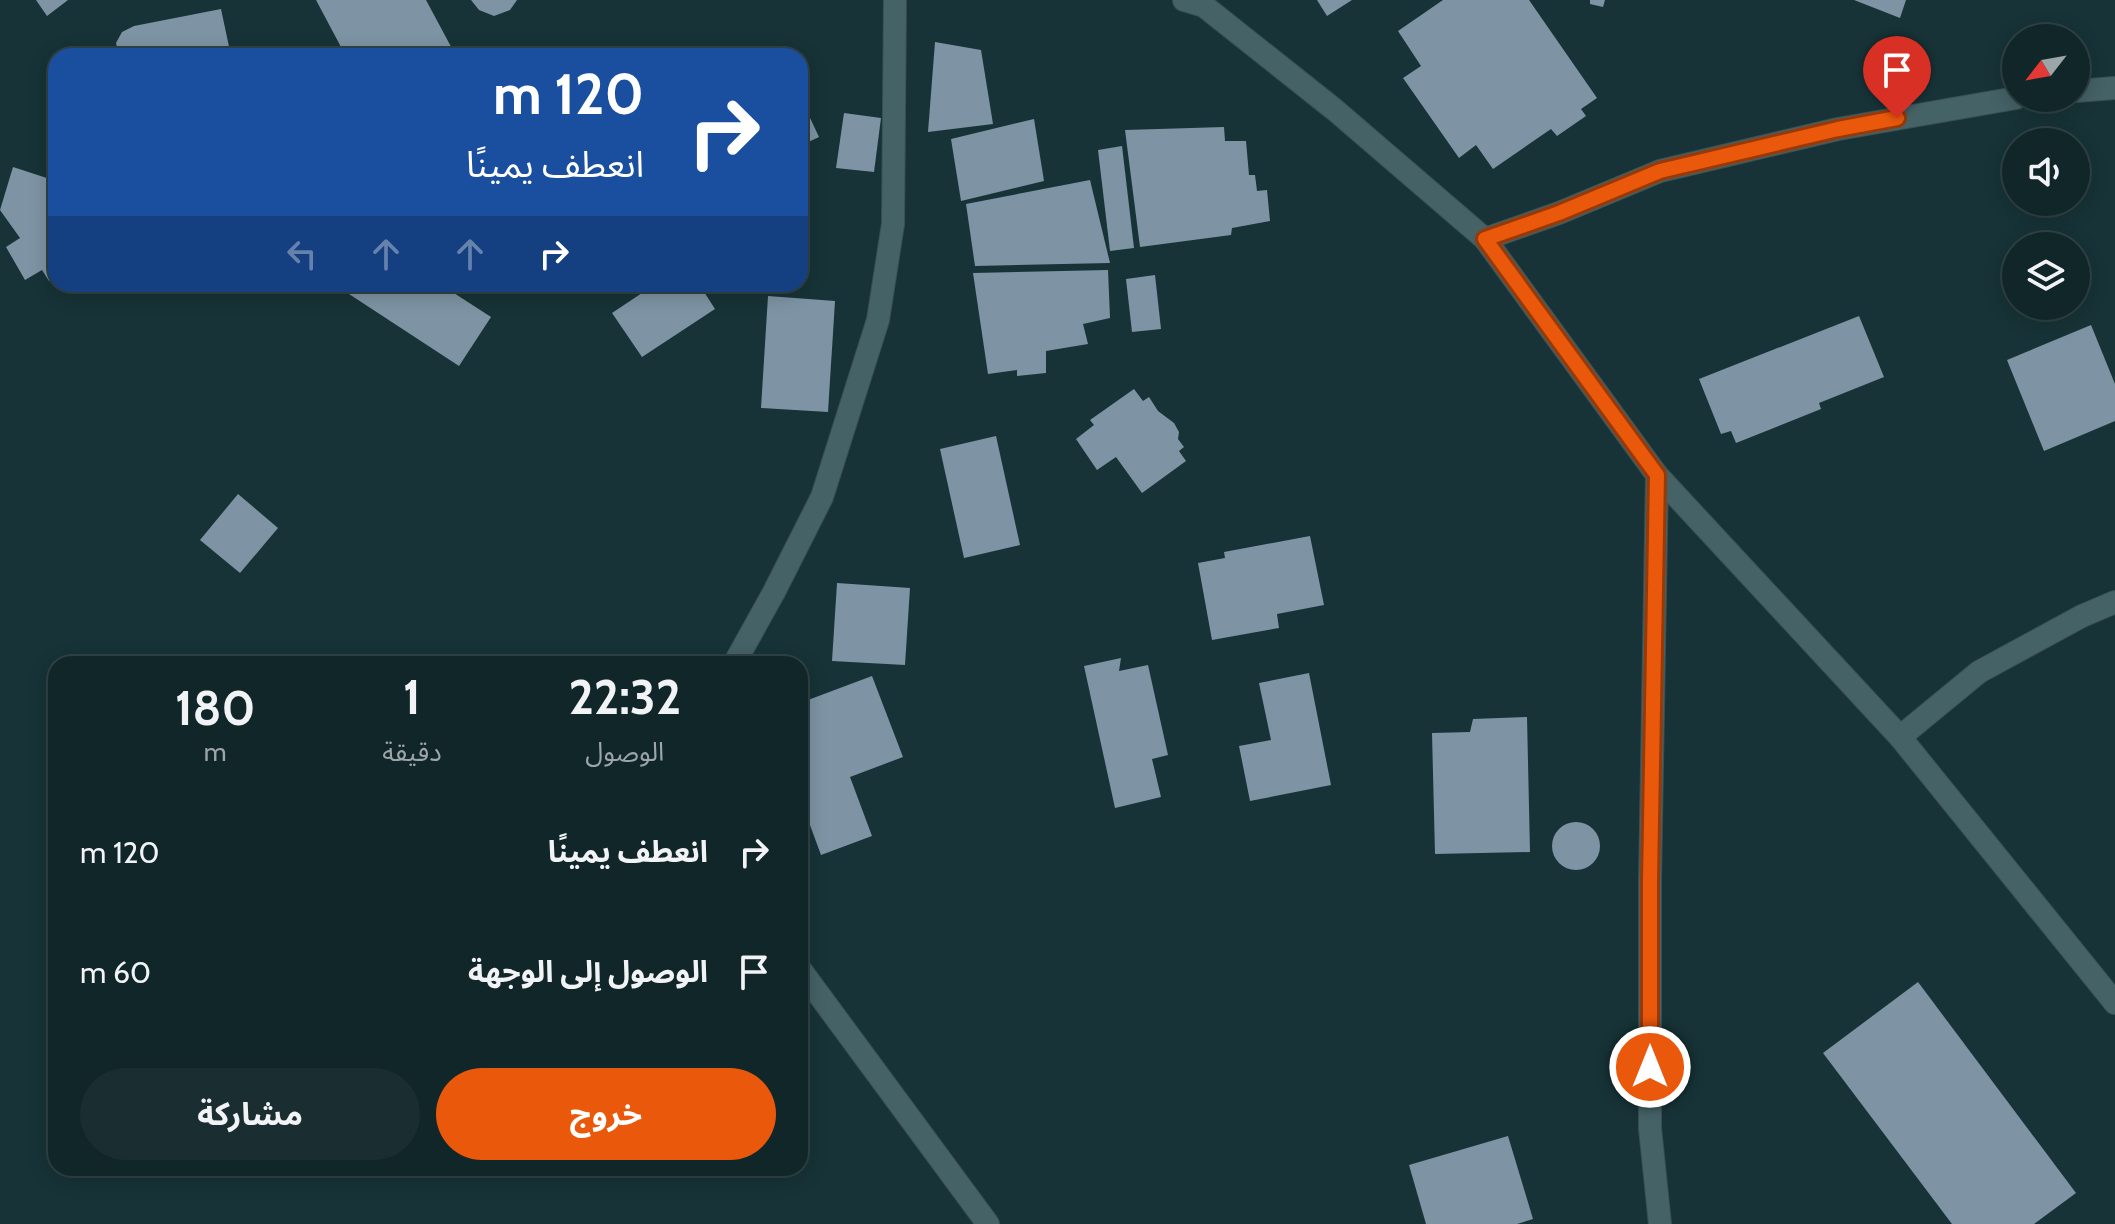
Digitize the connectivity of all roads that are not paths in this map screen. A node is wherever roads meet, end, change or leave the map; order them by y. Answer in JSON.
{"nodes":[{"id":1,"x":895,"y":0,"type":"edge"},
{"id":2,"x":1184,"y":0,"type":"edge"},
{"id":3,"x":2115,"y":88,"type":"edge"},
{"id":4,"x":2090,"y":90,"type":"edge"},
{"id":5,"x":2002,"y":100,"type":"edge"},
{"id":6,"x":1485,"y":239,"type":"junction"},
{"id":7,"x":1657,"y":475,"type":"junction"},
{"id":8,"x":2115,"y":602,"type":"edge"},
{"id":9,"x":738,"y":656,"type":"edge"},
{"id":10,"x":1900,"y":737,"type":"junction"},
{"id":11,"x":808,"y":980,"type":"edge"},
{"id":12,"x":2115,"y":1003,"type":"edge"},
{"id":13,"x":988,"y":1224,"type":"edge"},
{"id":14,"x":1660,"y":1224,"type":"edge"}],
"edges":[{"from":1,"to":9,"type":"street"},
{"from":2,"to":6,"type":"street"},
{"from":3,"to":4,"type":"street"},
{"from":5,"to":6,"type":"street"},
{"from":6,"to":7,"type":"street"},
{"from":7,"to":10,"type":"street"},
{"from":7,"to":14,"type":"street"},
{"from":8,"to":10,"type":"street"},
{"from":10,"to":12,"type":"street"},
{"from":11,"to":13,"type":"street"}]}
